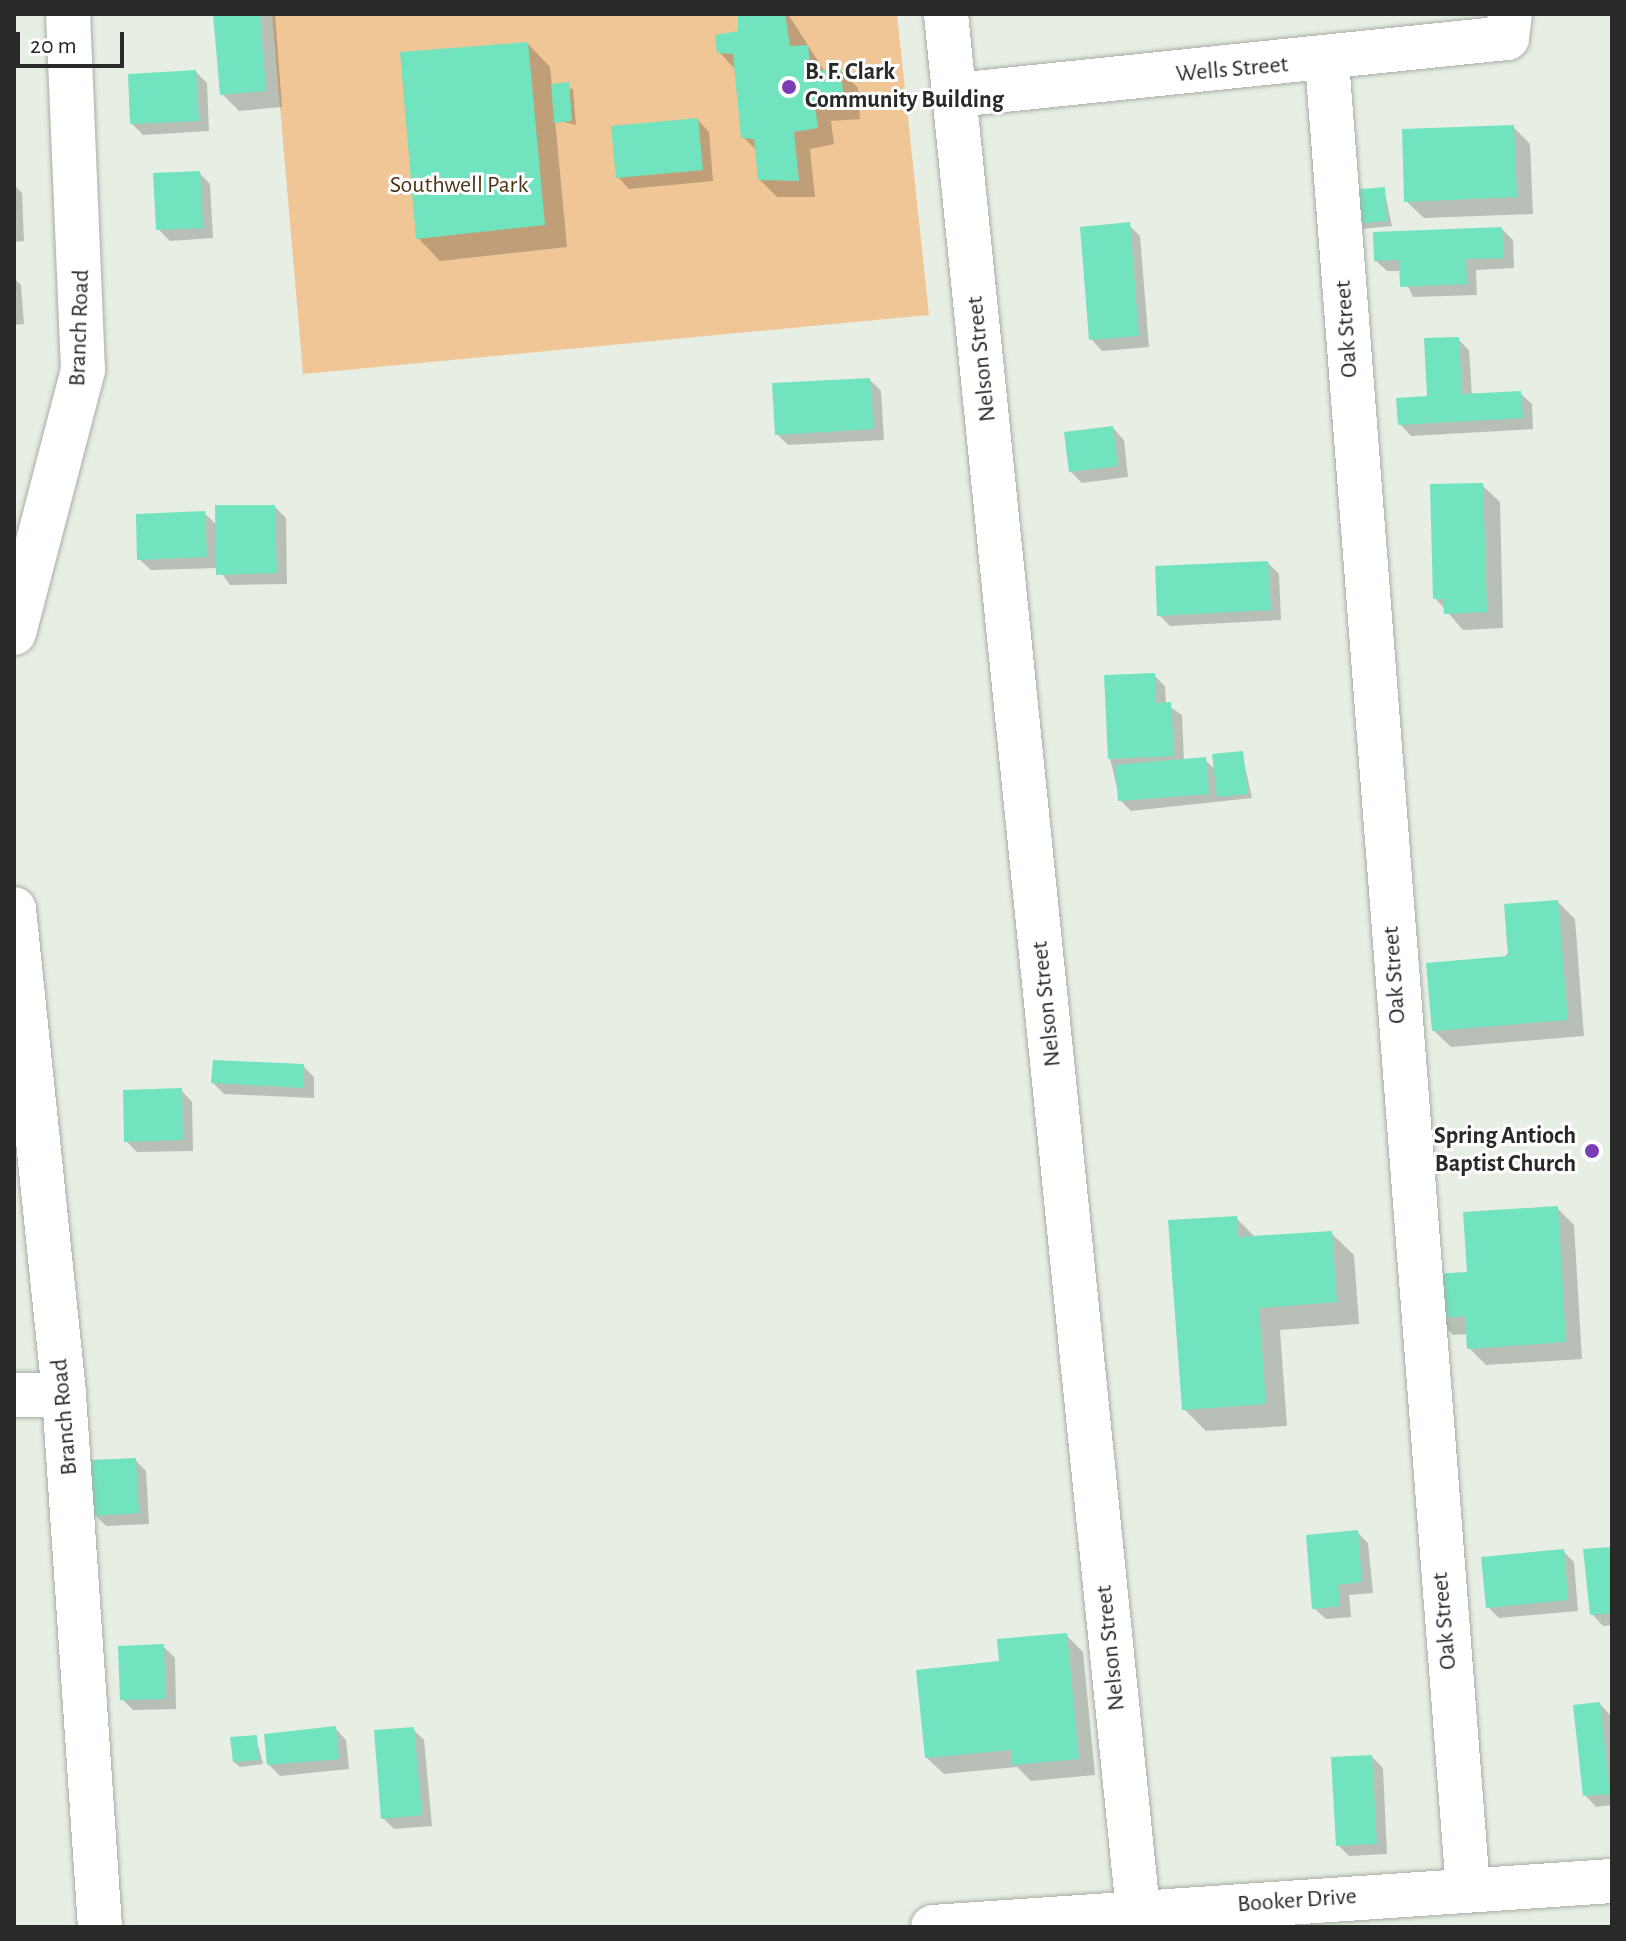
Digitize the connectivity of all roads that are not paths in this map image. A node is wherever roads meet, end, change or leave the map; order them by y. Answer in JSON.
{"nodes":[{"id":1,"x":68,"y":14,"type":"edge"},
{"id":2,"x":946,"y":14,"type":"edge"},
{"id":3,"x":1508,"y":26,"type":"edge"},
{"id":4,"x":1327,"y":61,"type":"junction"},
{"id":5,"x":956,"y":95,"type":"junction"},
{"id":6,"x":14,"y":633,"type":"edge"},
{"id":7,"x":14,"y":909,"type":"edge"},
{"id":8,"x":14,"y":1395,"type":"edge"},
{"id":9,"x":64,"y":1395,"type":"junction"},
{"id":10,"x":1612,"y":1881,"type":"edge"},
{"id":11,"x":1468,"y":1888,"type":"junction"},
{"id":12,"x":1138,"y":1912,"type":"junction"},
{"id":13,"x":100,"y":1927,"type":"edge"},
{"id":14,"x":933,"y":1927,"type":"edge"}],
"edges":[{"from":1,"to":6,"type":"street","name":"Branch Road"},
{"from":2,"to":5,"type":"street","name":"Nelson Street"},
{"from":3,"to":4,"type":"street","name":"Wells Street"},
{"from":4,"to":5,"type":"street","name":"Wells Street"},
{"from":4,"to":11,"type":"street","name":"Oak Street"},
{"from":5,"to":12,"type":"street","name":"Nelson Street"},
{"from":7,"to":9,"type":"street","name":"Branch Road"},
{"from":8,"to":9,"type":"street"},
{"from":9,"to":13,"type":"street","name":"Branch Road"},
{"from":10,"to":11,"type":"street","name":"Booker Drive"},
{"from":11,"to":12,"type":"street","name":"Booker Drive"},
{"from":12,"to":14,"type":"street","name":"Booker Drive"}]}
